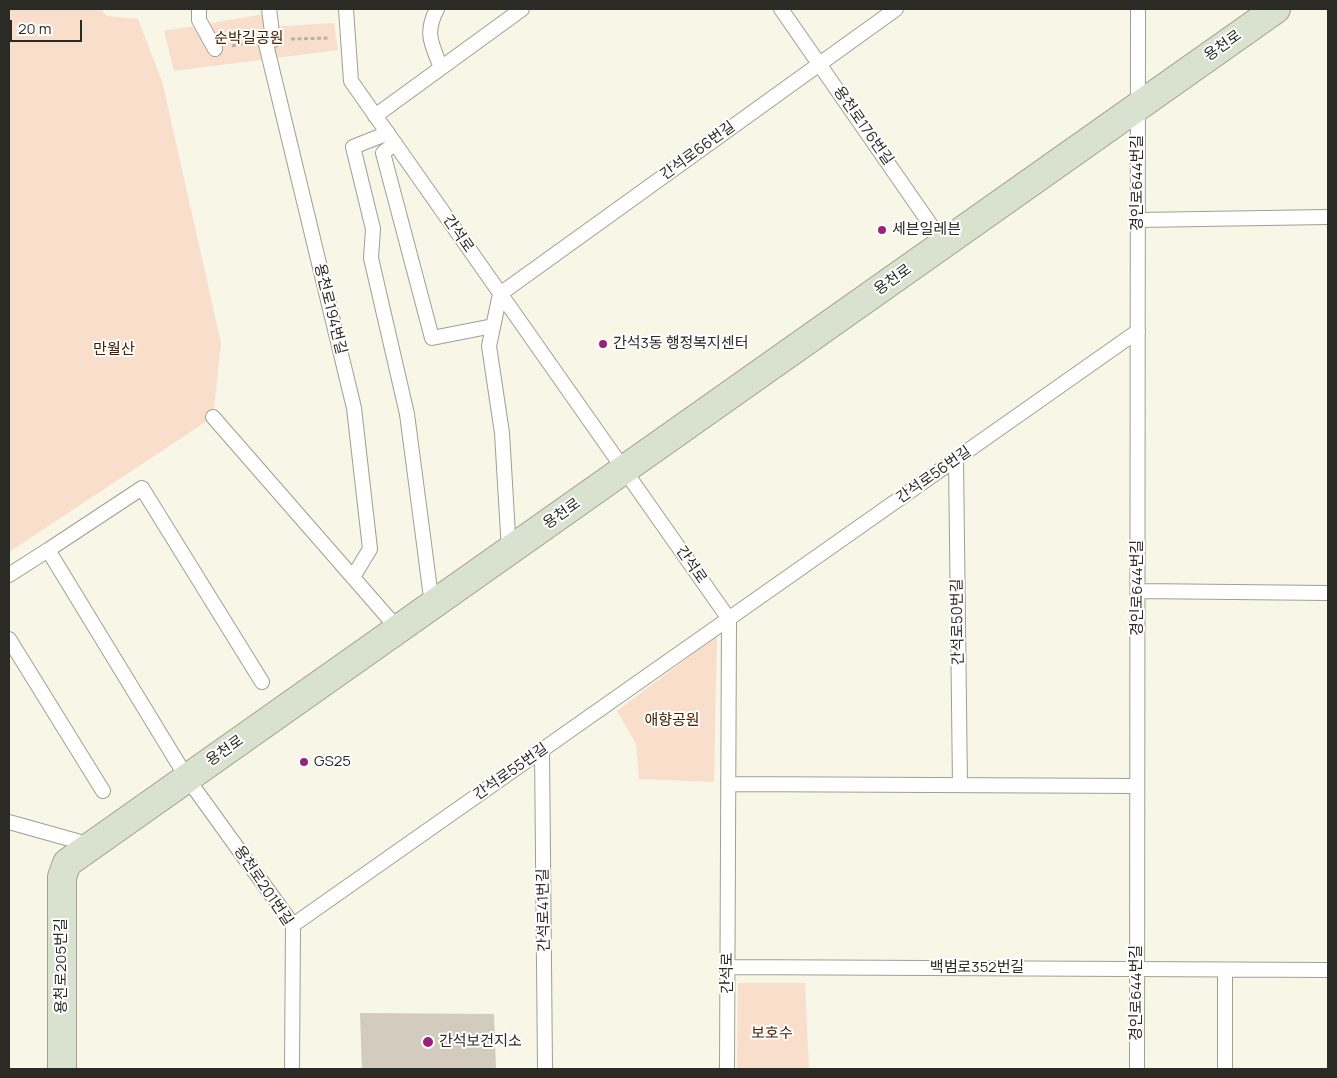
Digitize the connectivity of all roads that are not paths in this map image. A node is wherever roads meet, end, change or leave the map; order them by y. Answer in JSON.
{"nodes":[{"id":1,"x":199,"y":9,"type":"edge"},
{"id":2,"x":269,"y":9,"type":"edge"},
{"id":3,"x":346,"y":9,"type":"edge"},
{"id":4,"x":437,"y":9,"type":"edge"},
{"id":5,"x":522,"y":9,"type":"edge"},
{"id":6,"x":781,"y":9,"type":"edge"},
{"id":7,"x":896,"y":9,"type":"edge"},
{"id":8,"x":1138,"y":9,"type":"edge"},
{"id":9,"x":1276,"y":9,"type":"edge"},
{"id":10,"x":214,"y":50,"type":"dead end"},
{"id":11,"x":819,"y":64,"type":"junction"},
{"id":12,"x":441,"y":68,"type":"junction"},
{"id":13,"x":1138,"y":106,"type":"junction"},
{"id":14,"x":376,"y":116,"type":"junction"},
{"id":15,"x":391,"y":138,"type":"junction"},
{"id":16,"x":1328,"y":217,"type":"edge"},
{"id":17,"x":1138,"y":220,"type":"junction"},
{"id":18,"x":944,"y":244,"type":"junction"},
{"id":19,"x":500,"y":294,"type":"junction"},
{"id":20,"x":493,"y":326,"type":"junction"},
{"id":21,"x":1138,"y":331,"type":"junction"},
{"id":22,"x":213,"y":417,"type":"dead end"},
{"id":23,"x":956,"y":460,"type":"junction"},
{"id":24,"x":624,"y":470,"type":"junction"},
{"id":25,"x":48,"y":550,"type":"junction"},
{"id":26,"x":509,"y":551,"type":"junction"},
{"id":27,"x":9,"y":575,"type":"edge"},
{"id":28,"x":353,"y":577,"type":"junction"},
{"id":29,"x":1138,"y":591,"type":"junction"},
{"id":30,"x":1328,"y":593,"type":"edge"},
{"id":31,"x":432,"y":605,"type":"junction"},
{"id":32,"x":729,"y":619,"type":"junction"},
{"id":33,"x":398,"y":629,"type":"junction"},
{"id":34,"x":9,"y":640,"type":"edge"},
{"id":35,"x":262,"y":682,"type":"dead end"},
{"id":36,"x":542,"y":750,"type":"junction"},
{"id":37,"x":187,"y":778,"type":"junction"},
{"id":38,"x":728,"y":784,"type":"junction"},
{"id":39,"x":960,"y":785,"type":"junction"},
{"id":40,"x":1137,"y":786,"type":"junction"},
{"id":41,"x":103,"y":791,"type":"dead end"},
{"id":42,"x":9,"y":822,"type":"edge"},
{"id":43,"x":92,"y":846,"type":"junction"},
{"id":44,"x":67,"y":863,"type":"joint"},
{"id":45,"x":293,"y":925,"type":"junction"},
{"id":46,"x":728,"y":967,"type":"junction"},
{"id":47,"x":1137,"y":969,"type":"junction"},
{"id":48,"x":1226,"y":970,"type":"junction"},
{"id":49,"x":1328,"y":970,"type":"edge"},
{"id":50,"x":62,"y":1069,"type":"edge"},
{"id":51,"x":292,"y":1069,"type":"edge"},
{"id":52,"x":545,"y":1069,"type":"edge"},
{"id":53,"x":727,"y":1069,"type":"edge"},
{"id":54,"x":1137,"y":1069,"type":"edge"},
{"id":55,"x":1225,"y":1069,"type":"edge"}],
"edges":[{"from":1,"to":10,"type":"lane"},
{"from":2,"to":28,"type":"lane","name":"용천로194번길"},
{"from":3,"to":14,"type":"lane","name":"간석로"},
{"from":4,"to":12,"type":"lane"},
{"from":5,"to":12,"type":"lane"},
{"from":6,"to":11,"type":"lane","name":"용천로176번길"},
{"from":7,"to":11,"type":"lane","name":"간석로66번길"},
{"from":8,"to":13,"type":"lane","name":"경인로644번길"},
{"from":9,"to":13,"type":"street","name":"용천로"},
{"from":11,"to":18,"type":"lane","name":"용천로176번길"},
{"from":11,"to":19,"type":"lane","name":"간석로66번길"},
{"from":12,"to":14,"type":"lane"},
{"from":13,"to":17,"type":"lane","name":"경인로644번길"},
{"from":13,"to":18,"type":"street","name":"용천로"},
{"from":14,"to":15,"type":"lane","name":"간석로"},
{"from":15,"to":19,"type":"lane","name":"간석로"},
{"from":15,"to":20,"type":"lane"},
{"from":15,"to":31,"type":"lane"},
{"from":16,"to":17,"type":"lane"},
{"from":17,"to":21,"type":"lane","name":"경인로644번길"},
{"from":18,"to":24,"type":"street","name":"용천로"},
{"from":19,"to":20,"type":"lane"},
{"from":19,"to":24,"type":"lane","name":"간석로"},
{"from":20,"to":26,"type":"lane"},
{"from":21,"to":23,"type":"lane","name":"간석로56번길"},
{"from":21,"to":29,"type":"lane","name":"경인로644번길"},
{"from":22,"to":28,"type":"lane"},
{"from":23,"to":32,"type":"lane","name":"간석로56번길"},
{"from":23,"to":39,"type":"lane","name":"간석로50번길"},
{"from":24,"to":26,"type":"street","name":"용천로"},
{"from":24,"to":32,"type":"lane","name":"간석로"},
{"from":25,"to":27,"type":"lane"},
{"from":25,"to":35,"type":"lane"},
{"from":25,"to":37,"type":"lane","name":"용천로201번길"},
{"from":26,"to":31,"type":"street","name":"용천로"},
{"from":28,"to":33,"type":"lane"},
{"from":29,"to":30,"type":"lane"},
{"from":29,"to":40,"type":"lane","name":"경인로644번길"},
{"from":31,"to":33,"type":"street","name":"용천로"},
{"from":32,"to":36,"type":"lane","name":"간석로55번길"},
{"from":32,"to":38,"type":"lane","name":"간석로"},
{"from":33,"to":37,"type":"street","name":"용천로"},
{"from":34,"to":41,"type":"lane"},
{"from":36,"to":45,"type":"lane","name":"간석로55번길"},
{"from":36,"to":52,"type":"lane","name":"간석로41번길"},
{"from":37,"to":43,"type":"street","name":"용천로"},
{"from":37,"to":45,"type":"lane","name":"용천로201번길"},
{"from":38,"to":39,"type":"lane"},
{"from":38,"to":46,"type":"lane","name":"간석로"},
{"from":39,"to":40,"type":"lane"},
{"from":40,"to":47,"type":"lane","name":"경인로644번길"},
{"from":42,"to":43,"type":"lane"},
{"from":43,"to":44,"type":"street","name":"용천로"},
{"from":44,"to":50,"type":"street","name":"용천로205번길"},
{"from":45,"to":51,"type":"lane","name":"용천로201번길"},
{"from":46,"to":47,"type":"lane","name":"백범로352번길"},
{"from":46,"to":53,"type":"lane","name":"간석로"},
{"from":47,"to":48,"type":"lane","name":"백범로352번길"},
{"from":47,"to":54,"type":"lane","name":"경인로644번길"},
{"from":48,"to":49,"type":"lane","name":"백범로352번길"},
{"from":48,"to":55,"type":"lane"}]}
